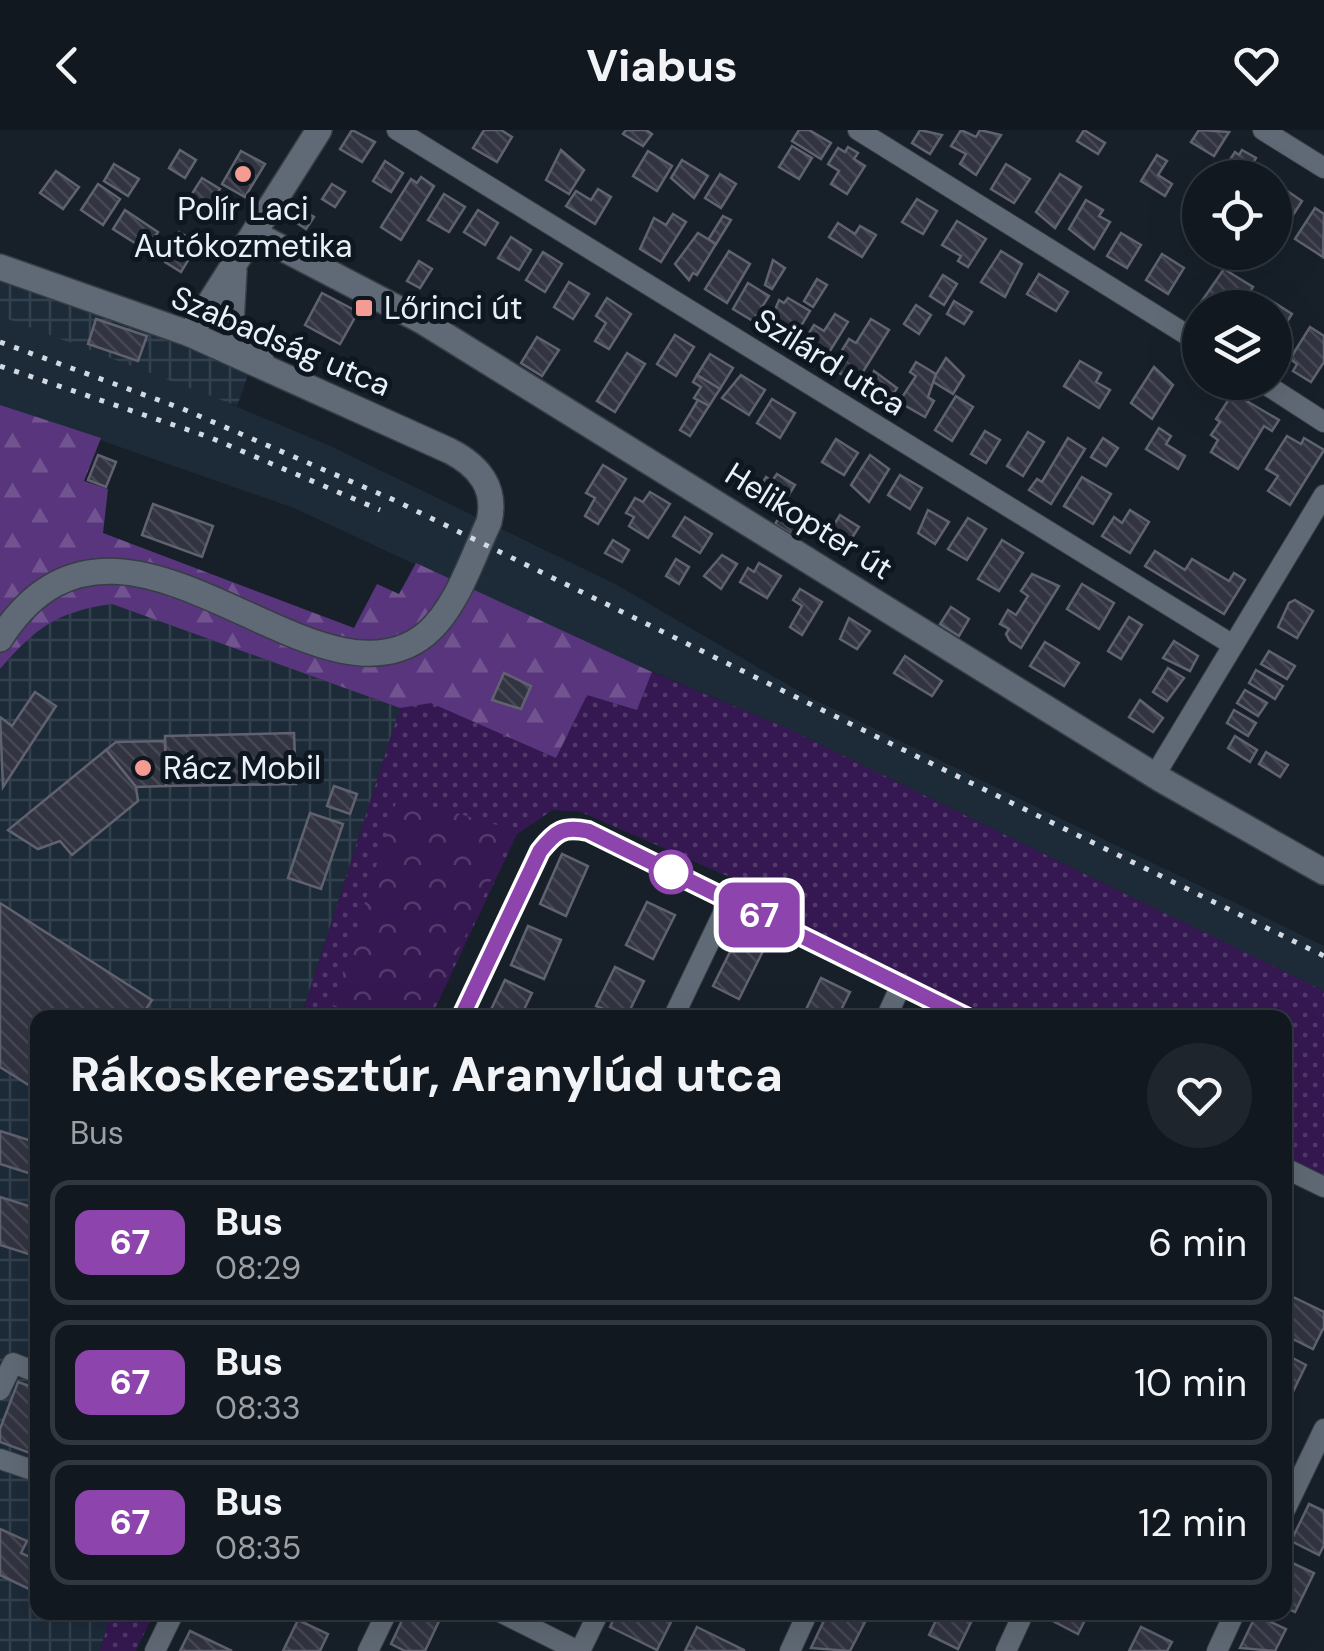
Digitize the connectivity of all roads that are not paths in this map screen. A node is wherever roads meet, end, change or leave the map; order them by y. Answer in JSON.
{"nodes":[{"id":1,"x":319,"y":130,"type":"edge"},
{"id":2,"x":396,"y":130,"type":"edge"},
{"id":3,"x":858,"y":130,"type":"edge"},
{"id":4,"x":1263,"y":130,"type":"edge"},
{"id":5,"x":1324,"y":168,"type":"edge"},
{"id":6,"x":255,"y":234,"type":"junction"},
{"id":7,"x":234,"y":266,"type":"junction"},
{"id":8,"x":0,"y":268,"type":"edge"},
{"id":9,"x":1182,"y":332,"type":"edge"},
{"id":10,"x":190,"y":334,"type":"junction"},
{"id":11,"x":269,"y":367,"type":"junction"},
{"id":12,"x":1290,"y":400,"type":"edge"},
{"id":13,"x":1324,"y":422,"type":"edge"},
{"id":14,"x":1324,"y":496,"type":"edge"},
{"id":15,"x":0,"y":639,"type":"edge"},
{"id":16,"x":1233,"y":645,"type":"junction"},
{"id":17,"x":1154,"y":775,"type":"junction"},
{"id":18,"x":1324,"y":872,"type":"edge"},
{"id":19,"x":729,"y":901,"type":"junction"},
{"id":20,"x":901,"y":985,"type":"junction"},
{"id":21,"x":465,"y":1010,"type":"edge"},
{"id":22,"x":677,"y":1010,"type":"edge"},
{"id":23,"x":890,"y":1010,"type":"edge"},
{"id":24,"x":952,"y":1010,"type":"edge"},
{"id":25,"x":1292,"y":1171,"type":"edge"},
{"id":26,"x":1324,"y":1187,"type":"edge"},
{"id":27,"x":30,"y":1370,"type":"edge"},
{"id":28,"x":0,"y":1390,"type":"edge"},
{"id":29,"x":1324,"y":1429,"type":"edge"},
{"id":30,"x":0,"y":1458,"type":"edge"},
{"id":31,"x":30,"y":1469,"type":"edge"},
{"id":32,"x":1292,"y":1495,"type":"edge"},
{"id":33,"x":170,"y":1620,"type":"edge"},
{"id":34,"x":382,"y":1620,"type":"edge"},
{"id":35,"x":516,"y":1620,"type":"edge"},
{"id":36,"x":595,"y":1620,"type":"edge"},
{"id":37,"x":804,"y":1620,"type":"edge"},
{"id":38,"x":1020,"y":1620,"type":"edge"},
{"id":39,"x":1231,"y":1620,"type":"edge"},
{"id":40,"x":155,"y":1651,"type":"edge"},
{"id":41,"x":368,"y":1651,"type":"edge"},
{"id":42,"x":579,"y":1651,"type":"edge"},
{"id":43,"x":790,"y":1651,"type":"edge"},
{"id":44,"x":1006,"y":1651,"type":"edge"},
{"id":45,"x":1216,"y":1651,"type":"edge"}],
"edges":[{"from":1,"to":6,"type":"street"},
{"from":2,"to":16,"type":"street","name":"Szilárd utca"},
{"from":3,"to":9,"type":"street"},
{"from":4,"to":5,"type":"street"},
{"from":6,"to":7,"type":"street"},
{"from":6,"to":17,"type":"street","name":"Helikopter út"},
{"from":7,"to":10,"type":"street"},
{"from":7,"to":11,"type":"street"},
{"from":8,"to":10,"type":"street","name":"Szabadság utca"},
{"from":10,"to":11,"type":"street","name":"Szabadság utca"},
{"from":11,"to":15,"type":"street","name":"Szabadság utca"},
{"from":12,"to":13,"type":"street"},
{"from":14,"to":16,"type":"street"},
{"from":16,"to":17,"type":"street"},
{"from":17,"to":18,"type":"street","name":"Helikopter út"},
{"from":19,"to":20,"type":"street"},
{"from":19,"to":21,"type":"street"},
{"from":19,"to":22,"type":"street"},
{"from":20,"to":23,"type":"street"},
{"from":20,"to":24,"type":"street"},
{"from":25,"to":26,"type":"street"},
{"from":27,"to":28,"type":"street"},
{"from":29,"to":32,"type":"street"},
{"from":30,"to":31,"type":"street"},
{"from":33,"to":40,"type":"street"},
{"from":34,"to":41,"type":"street"},
{"from":35,"to":42,"type":"street"},
{"from":36,"to":42,"type":"street"},
{"from":37,"to":43,"type":"street"},
{"from":38,"to":44,"type":"street"},
{"from":39,"to":45,"type":"street"}]}
